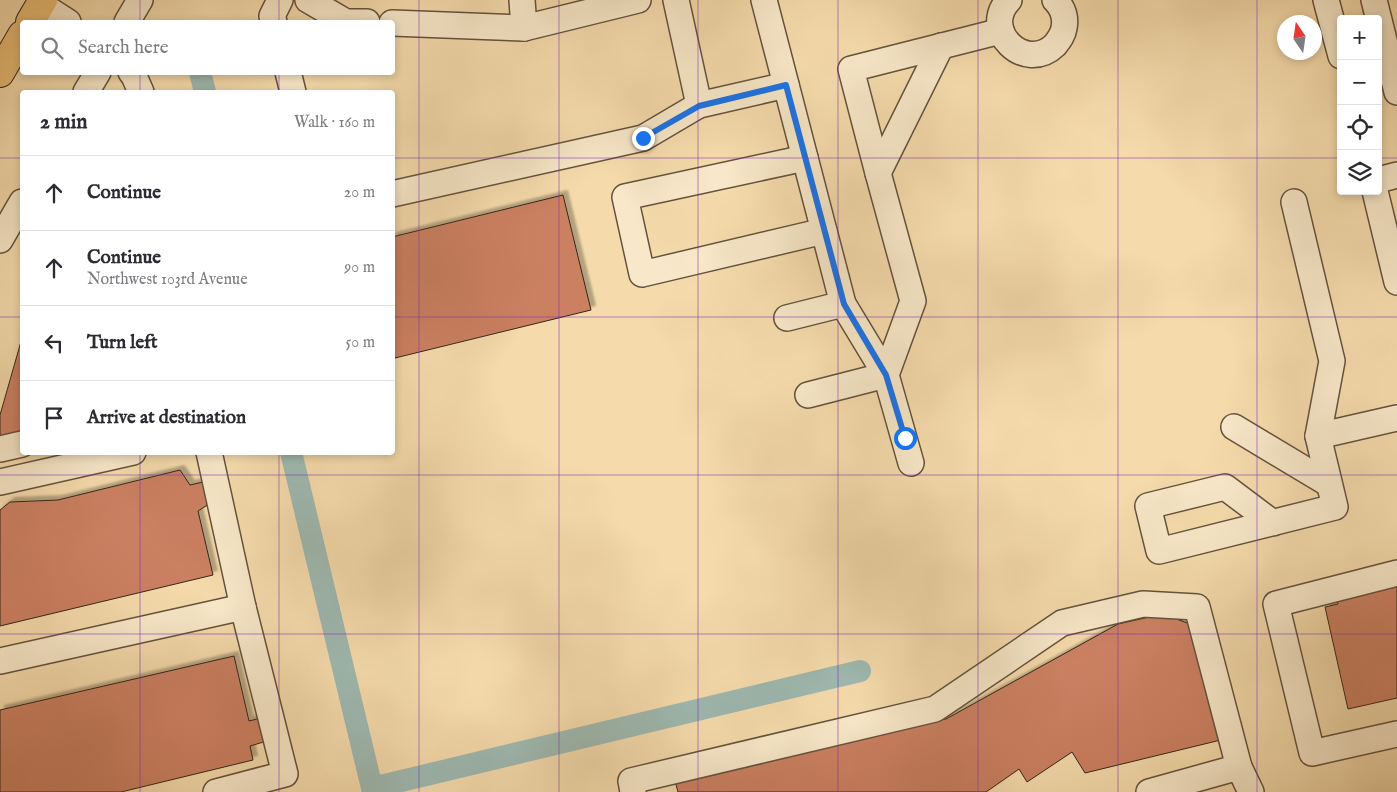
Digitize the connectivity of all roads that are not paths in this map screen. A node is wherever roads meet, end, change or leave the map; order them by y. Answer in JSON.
{"nodes":[{"id":1,"x":140,"y":0,"type":"edge"},
{"id":2,"x":280,"y":0,"type":"edge"},
{"id":3,"x":308,"y":0,"type":"edge"},
{"id":4,"x":522,"y":0,"type":"edge"},
{"id":5,"x":638,"y":0,"type":"edge"},
{"id":6,"x":676,"y":0,"type":"edge"},
{"id":7,"x":764,"y":0,"type":"edge"},
{"id":8,"x":1055,"y":0,"type":"edge"},
{"id":9,"x":1326,"y":0,"type":"edge"},
{"id":10,"x":1374,"y":0,"type":"edge"},
{"id":11,"x":1006,"y":1,"type":"edge"},
{"id":12,"x":38,"y":9,"type":"edge"},
{"id":13,"x":63,"y":20,"type":"edge"},
{"id":14,"x":128,"y":20,"type":"edge"},
{"id":15,"x":273,"y":20,"type":"edge"},
{"id":16,"x":343,"y":20,"type":"edge"},
{"id":17,"x":395,"y":23,"type":"edge"},
{"id":18,"x":524,"y":28,"type":"junction"},
{"id":19,"x":1001,"y":31,"type":"junction"},
{"id":20,"x":20,"y":38,"type":"edge"},
{"id":21,"x":1337,"y":41,"type":"edge"},
{"id":22,"x":941,"y":46,"type":"junction"},
{"id":23,"x":0,"y":73,"type":"edge"},
{"id":24,"x":96,"y":75,"type":"edge"},
{"id":25,"x":133,"y":75,"type":"edge"},
{"id":26,"x":289,"y":75,"type":"edge"},
{"id":27,"x":786,"y":85,"type":"junction"},
{"id":28,"x":87,"y":90,"type":"edge"},
{"id":29,"x":140,"y":90,"type":"edge"},
{"id":30,"x":292,"y":90,"type":"edge"},
{"id":31,"x":1397,"y":92,"type":"edge"},
{"id":32,"x":699,"y":106,"type":"junction"},
{"id":33,"x":805,"y":158,"type":"junction"},
{"id":34,"x":878,"y":173,"type":"junction"},
{"id":35,"x":1397,"y":175,"type":"edge"},
{"id":36,"x":1382,"y":179,"type":"edge"},
{"id":37,"x":395,"y":193,"type":"edge"},
{"id":38,"x":1376,"y":195,"type":"edge"},
{"id":39,"x":1294,"y":202,"type":"dead end"},
{"id":40,"x":20,"y":205,"type":"edge"},
{"id":41,"x":824,"y":231,"type":"junction"},
{"id":42,"x":0,"y":240,"type":"edge"},
{"id":43,"x":1397,"y":282,"type":"edge"},
{"id":44,"x":844,"y":304,"type":"junction"},
{"id":45,"x":787,"y":318,"type":"dead end"},
{"id":46,"x":886,"y":375,"type":"junction"},
{"id":47,"x":808,"y":395,"type":"dead end"},
{"id":48,"x":1397,"y":418,"type":"edge"},
{"id":49,"x":1234,"y":428,"type":"dead end"},
{"id":50,"x":1318,"y":436,"type":"junction"},
{"id":51,"x":20,"y":444,"type":"edge"},
{"id":52,"x":0,"y":449,"type":"edge"},
{"id":53,"x":120,"y":455,"type":"edge"},
{"id":54,"x":210,"y":455,"type":"edge"},
{"id":55,"x":911,"y":463,"type":"dead end"},
{"id":56,"x":0,"y":482,"type":"edge"},
{"id":57,"x":1329,"y":484,"type":"junction"},
{"id":58,"x":1273,"y":522,"type":"dead end"},
{"id":59,"x":1397,"y":572,"type":"edge"},
{"id":60,"x":243,"y":607,"type":"junction"},
{"id":61,"x":0,"y":661,"type":"edge"},
{"id":62,"x":1397,"y":734,"type":"edge"},
{"id":63,"x":1239,"y":767,"type":"junction"},
{"id":64,"x":216,"y":792,"type":"edge"},
{"id":65,"x":634,"y":792,"type":"edge"},
{"id":66,"x":1149,"y":792,"type":"edge"},
{"id":67,"x":1251,"y":792,"type":"edge"}],
"edges":[{"from":1,"to":14,"type":"street"},
{"from":2,"to":15,"type":"street"},
{"from":3,"to":16,"type":"street"},
{"from":4,"to":18,"type":"street"},
{"from":5,"to":18,"type":"street"},
{"from":6,"to":32,"type":"street"},
{"from":7,"to":27,"type":"street"},
{"from":8,"to":19,"type":"street"},
{"from":9,"to":21,"type":"street"},
{"from":10,"to":31,"type":"street"},
{"from":11,"to":19,"type":"street"},
{"from":12,"to":13,"type":"street"},
{"from":17,"to":18,"type":"street"},
{"from":19,"to":22,"type":"street"},
{"from":20,"to":23,"type":"main road"},
{"from":22,"to":34,"type":"street"},
{"from":22,"to":34,"type":"street"},
{"from":24,"to":28,"type":"street"},
{"from":25,"to":29,"type":"street"},
{"from":26,"to":30,"type":"street"},
{"from":27,"to":32,"type":"street"},
{"from":27,"to":33,"type":"street"},
{"from":32,"to":37,"type":"street"},
{"from":33,"to":41,"type":"street"},
{"from":33,"to":41,"type":"street"},
{"from":34,"to":46,"type":"street"},
{"from":35,"to":36,"type":"street"},
{"from":38,"to":43,"type":"street"},
{"from":39,"to":50,"type":"street"},
{"from":40,"to":42,"type":"street"},
{"from":41,"to":44,"type":"street"},
{"from":44,"to":45,"type":"street"},
{"from":44,"to":46,"type":"street"},
{"from":46,"to":47,"type":"street"},
{"from":46,"to":55,"type":"street"},
{"from":48,"to":50,"type":"street"},
{"from":49,"to":57,"type":"street"},
{"from":50,"to":57,"type":"street"},
{"from":51,"to":52,"type":"street"},
{"from":53,"to":56,"type":"street"},
{"from":54,"to":60,"type":"street"},
{"from":57,"to":58,"type":"street"},
{"from":59,"to":62,"type":"street"},
{"from":60,"to":61,"type":"street"},
{"from":60,"to":64,"type":"street"},
{"from":63,"to":65,"type":"street"},
{"from":63,"to":66,"type":"street"},
{"from":63,"to":67,"type":"street"}]}
